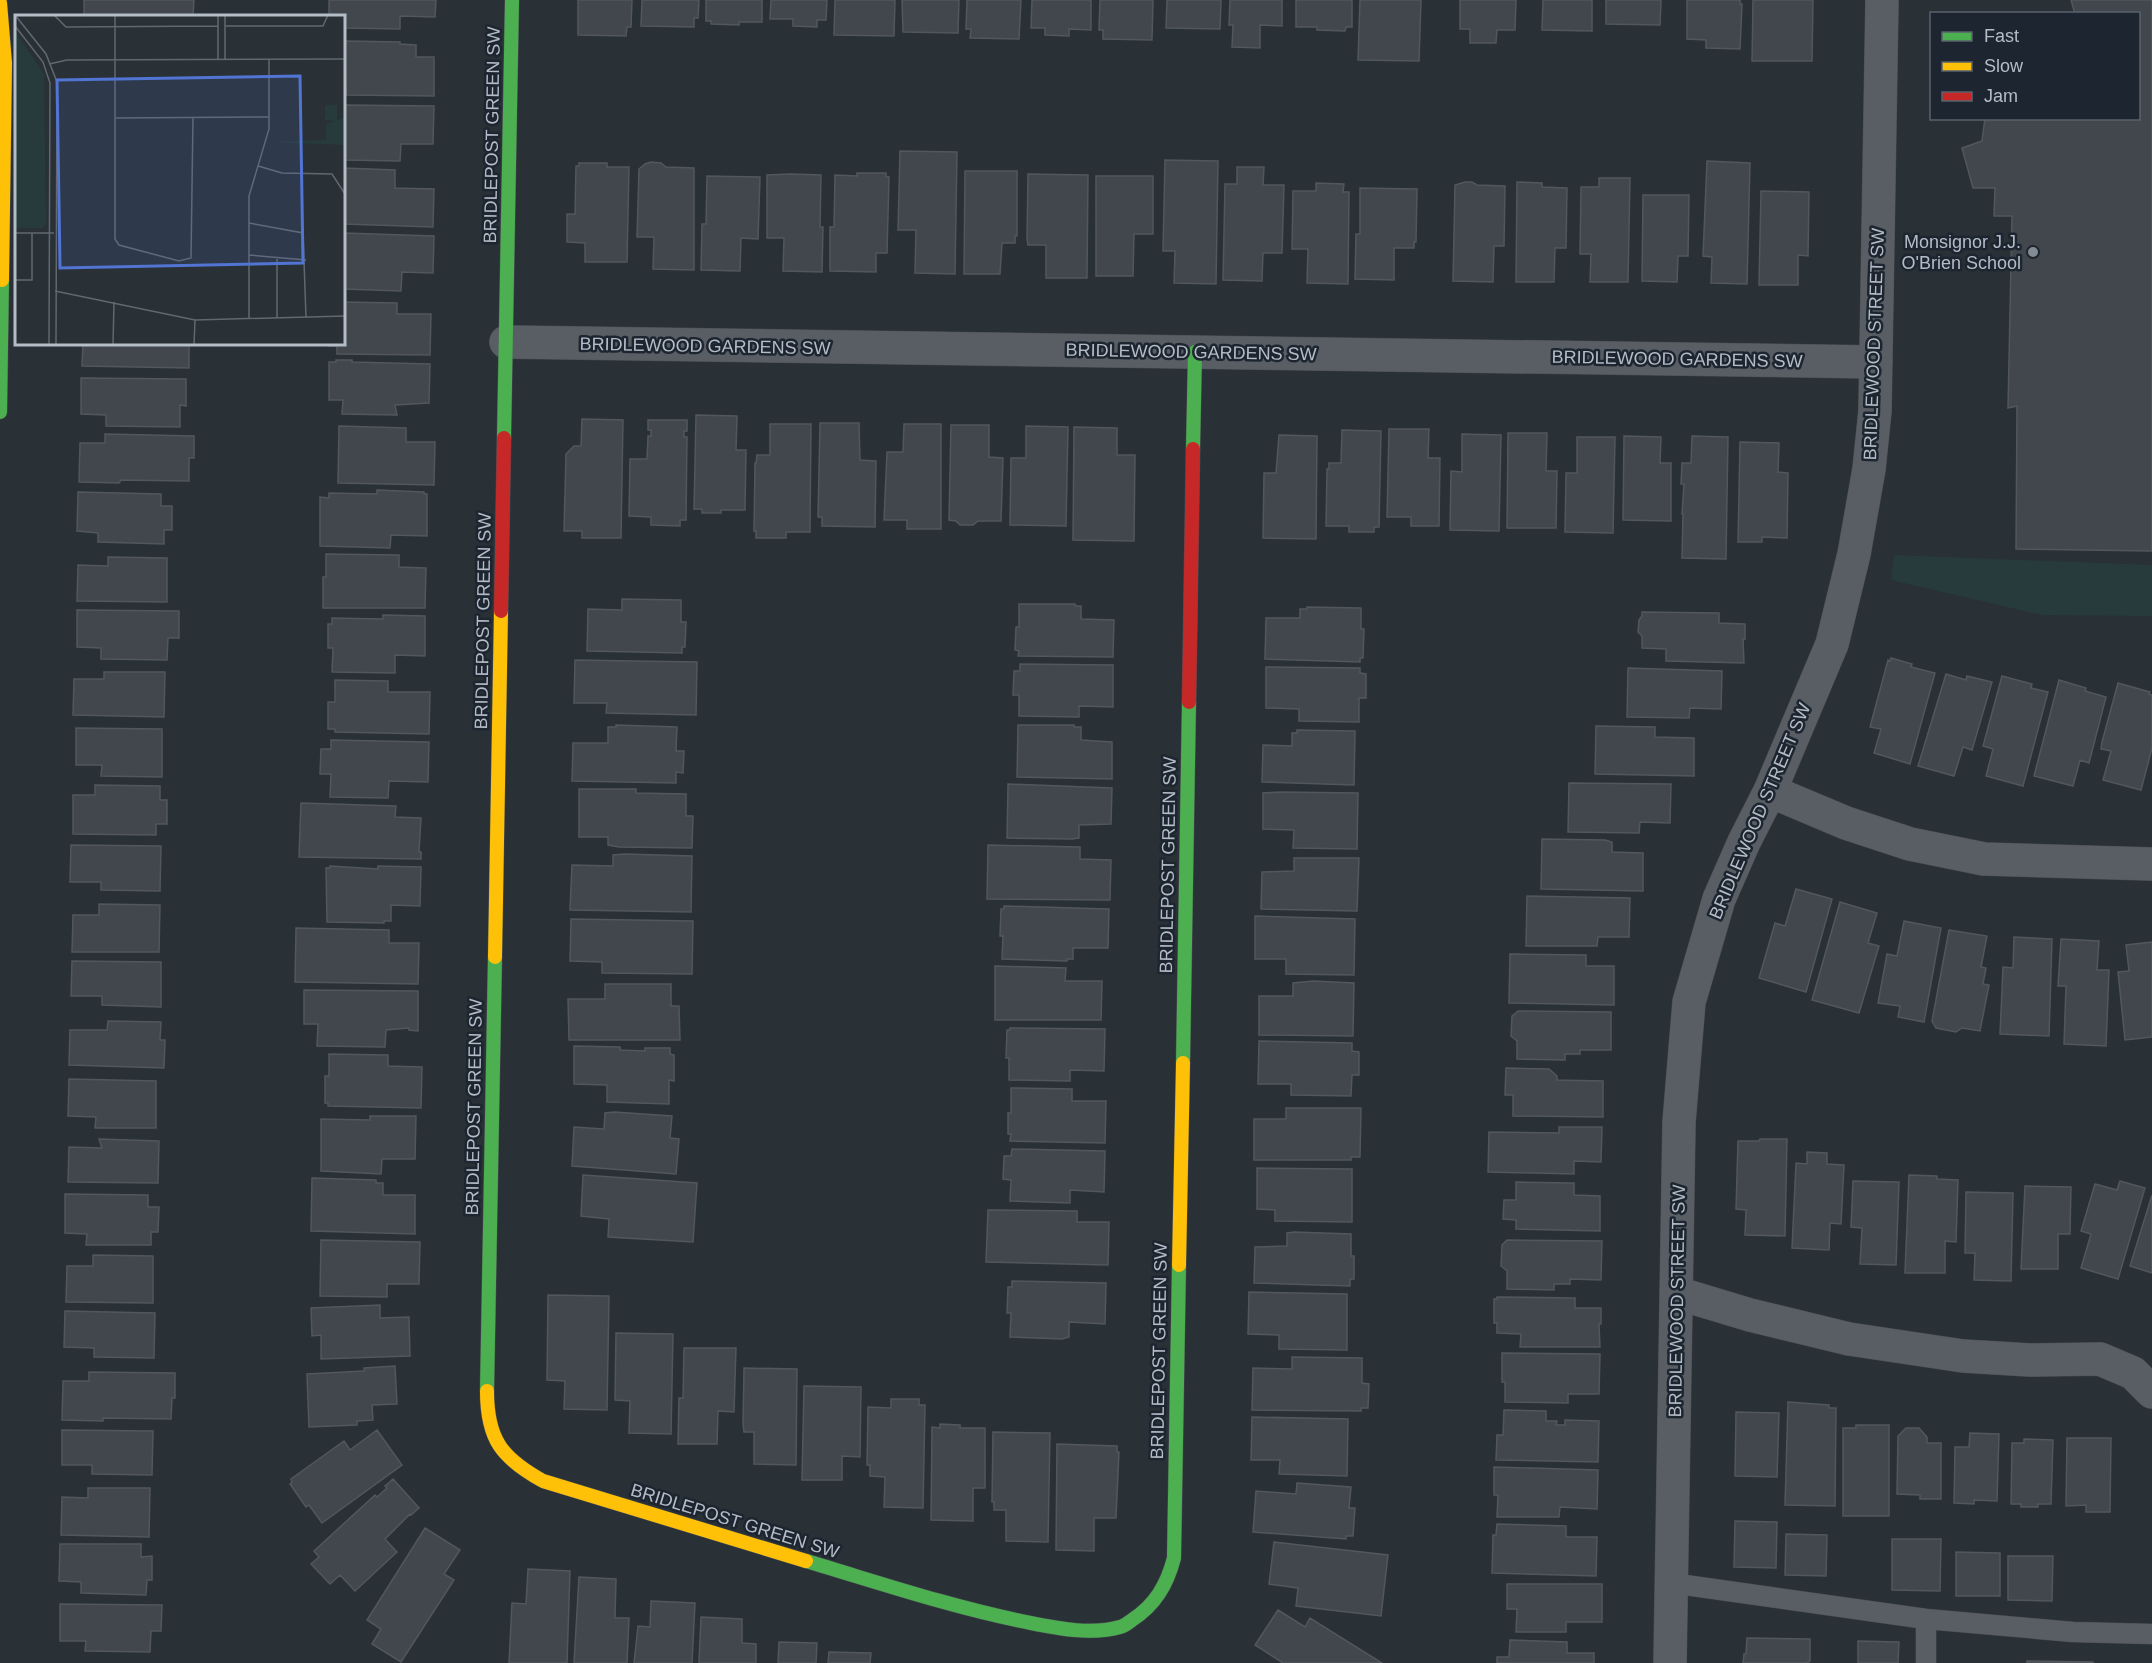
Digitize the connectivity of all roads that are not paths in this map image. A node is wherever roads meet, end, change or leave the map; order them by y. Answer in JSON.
{"nodes":[{"id":1,"x":512,"y":0,"type":"edge"},
{"id":2,"x":1882,"y":0,"type":"edge"},
{"id":3,"x":0,"y":3,"type":"edge"},
{"id":4,"x":506,"y":342,"type":"junction"},
{"id":5,"x":1195,"y":352,"type":"junction"},
{"id":6,"x":1876,"y":362,"type":"junction"},
{"id":7,"x":0,"y":412,"type":"edge"},
{"id":8,"x":1770,"y":790,"type":"junction"},
{"id":9,"x":2152,"y":864,"type":"edge"},
{"id":10,"x":1677,"y":1293,"type":"junction"},
{"id":11,"x":2152,"y":1392,"type":"edge"},
{"id":12,"x":1671,"y":1583,"type":"junction"},
{"id":13,"x":1926,"y":1618,"type":"junction"},
{"id":14,"x":2152,"y":1634,"type":"edge"},
{"id":15,"x":1670,"y":1663,"type":"edge"},
{"id":16,"x":1926,"y":1663,"type":"edge"}],
"edges":[{"from":1,"to":4,"type":"street","name":"BRIDLEPOST GREEN SW"},
{"from":2,"to":6,"type":"street","name":"BRIDLEWOOD STREET SW"},
{"from":3,"to":7,"type":"street"},
{"from":4,"to":5,"type":"street","name":"BRIDLEWOOD GARDENS SW"},
{"from":4,"to":5,"type":"street","name":"BRIDLEPOST GREEN SW"},
{"from":5,"to":6,"type":"street","name":"BRIDLEWOOD GARDENS SW"},
{"from":6,"to":8,"type":"street","name":"BRIDLEWOOD STREET SW"},
{"from":8,"to":9,"type":"street"},
{"from":8,"to":10,"type":"street","name":"BRIDLEWOOD STREET SW"},
{"from":10,"to":11,"type":"street"},
{"from":10,"to":12,"type":"street","name":"BRIDLEWOOD STREET SW"},
{"from":12,"to":13,"type":"lane"},
{"from":12,"to":15,"type":"street","name":"BRIDLEWOOD STREET SW"},
{"from":13,"to":14,"type":"lane"},
{"from":13,"to":16,"type":"lane"}]}
